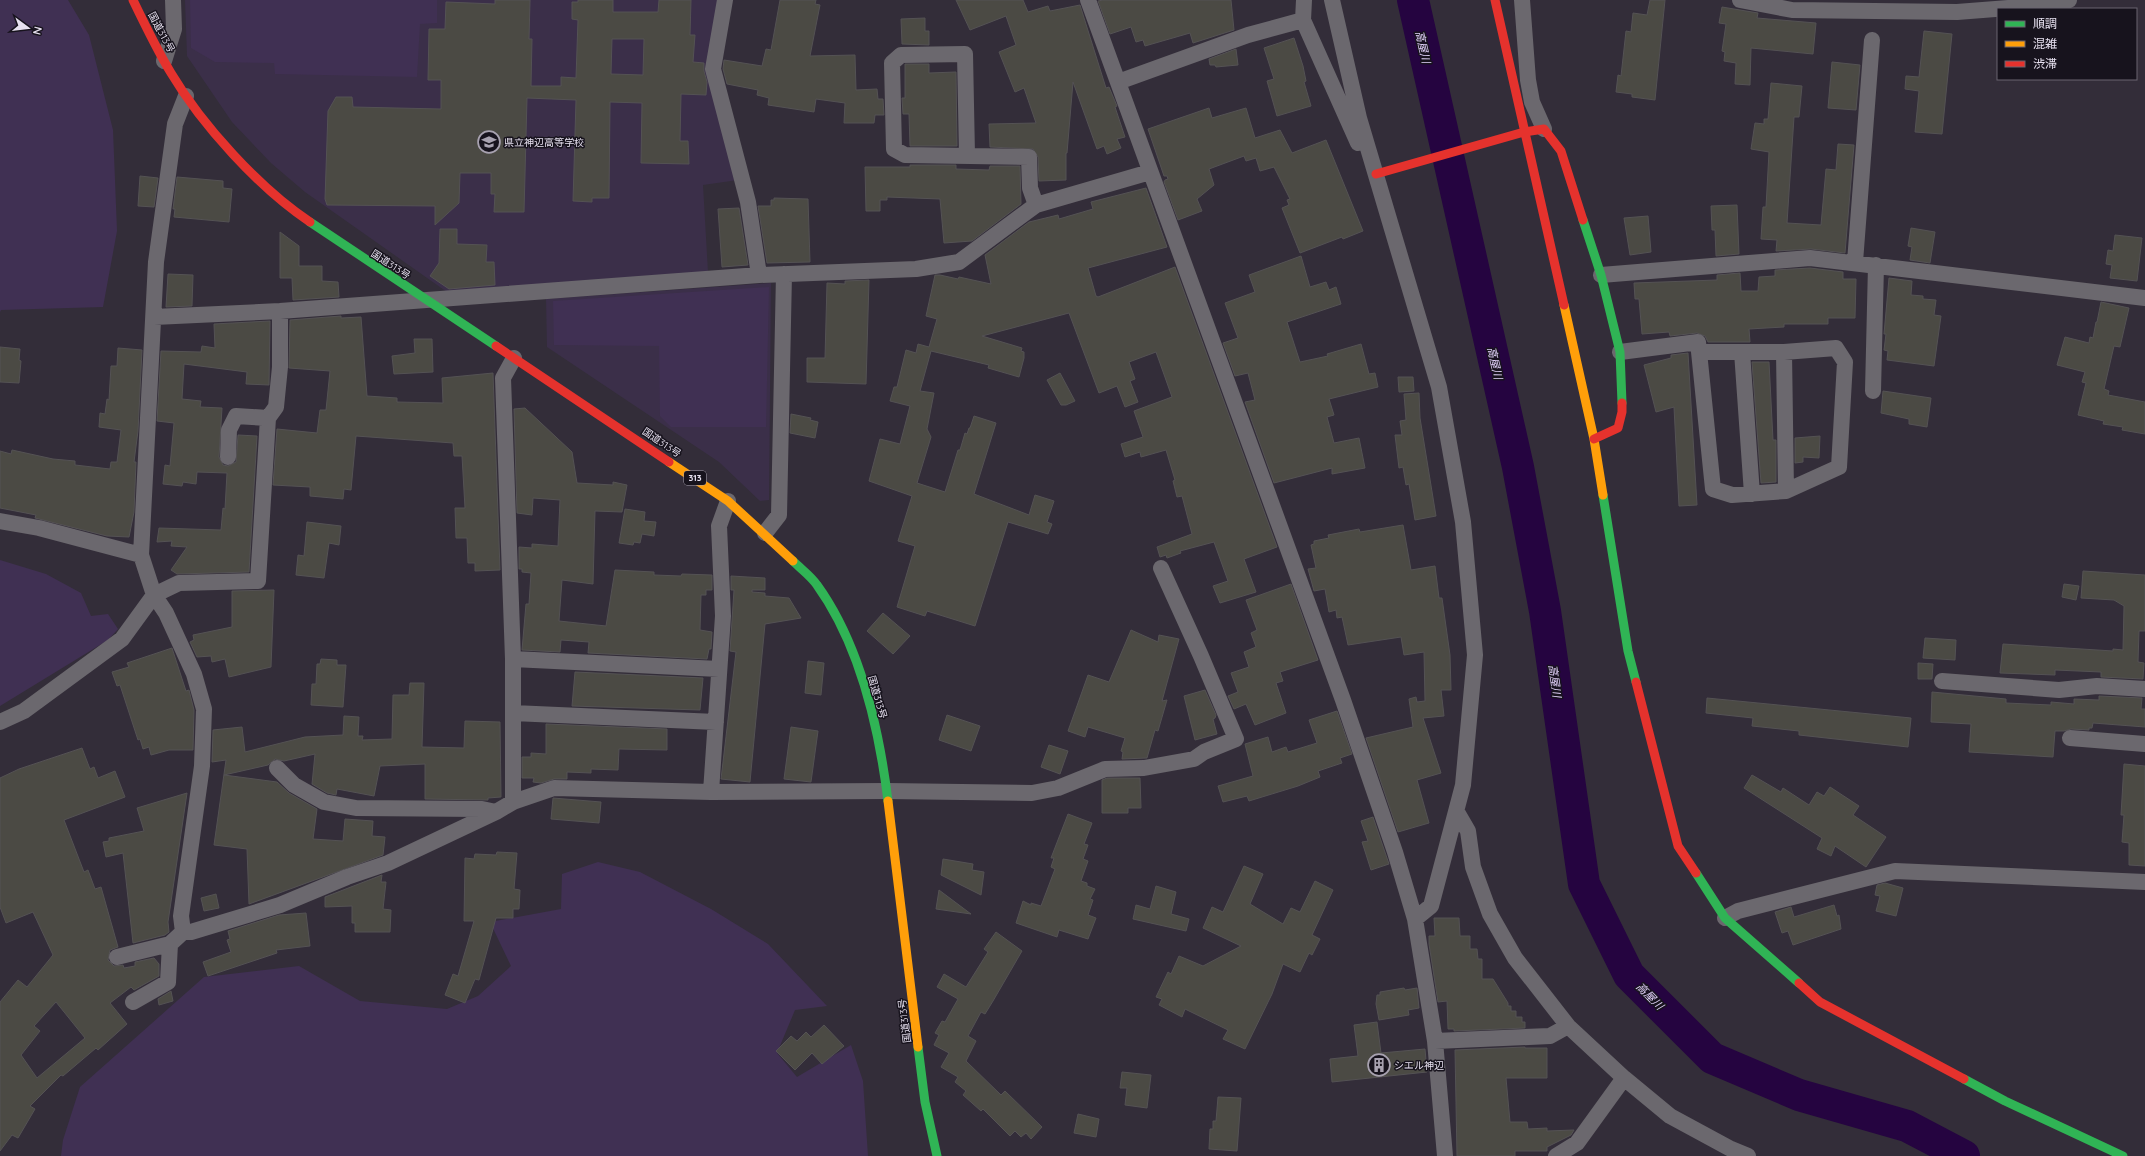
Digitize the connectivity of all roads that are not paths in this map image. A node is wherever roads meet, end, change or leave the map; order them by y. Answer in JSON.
{"nodes":[{"id":1,"x":133,"y":0,"type":"edge"},
{"id":2,"x":173,"y":0,"type":"edge"},
{"id":3,"x":725,"y":0,"type":"edge"},
{"id":4,"x":1088,"y":0,"type":"edge"},
{"id":5,"x":1304,"y":0,"type":"edge"},
{"id":6,"x":1332,"y":0,"type":"edge"},
{"id":7,"x":1495,"y":0,"type":"edge"},
{"id":8,"x":1522,"y":0,"type":"edge"},
{"id":9,"x":1740,"y":0,"type":"edge"},
{"id":10,"x":2069,"y":0,"type":"edge"},
{"id":11,"x":2008,"y":8,"type":"edge"},
{"id":12,"x":1997,"y":9,"type":"edge"},
{"id":13,"x":1303,"y":20,"type":"junction"},
{"id":14,"x":1872,"y":40,"type":"dead end"},
{"id":15,"x":164,"y":60,"type":"junction"},
{"id":16,"x":1118,"y":82,"type":"junction"},
{"id":17,"x":186,"y":96,"type":"junction"},
{"id":18,"x":1544,"y":129,"type":"junction"},
{"id":19,"x":1524,"y":132,"type":"junction"},
{"id":20,"x":967,"y":155,"type":"junction"},
{"id":21,"x":1374,"y":167,"type":"junction"},
{"id":22,"x":1150,"y":172,"type":"junction"},
{"id":23,"x":1036,"y":206,"type":"junction"},
{"id":24,"x":1855,"y":262,"type":"junction"},
{"id":25,"x":1876,"y":265,"type":"junction"},
{"id":26,"x":784,"y":274,"type":"junction"},
{"id":27,"x":759,"y":275,"type":"junction"},
{"id":28,"x":1601,"y":275,"type":"junction"},
{"id":29,"x":2145,"y":298,"type":"edge"},
{"id":30,"x":427,"y":300,"type":"junction"},
{"id":31,"x":280,"y":311,"type":"junction"},
{"id":32,"x":154,"y":317,"type":"junction"},
{"id":33,"x":1620,"y":352,"type":"junction"},
{"id":34,"x":1699,"y":352,"type":"junction"},
{"id":35,"x":1742,"y":352,"type":"junction"},
{"id":36,"x":1784,"y":352,"type":"junction"},
{"id":37,"x":514,"y":358,"type":"junction"},
{"id":38,"x":1873,"y":391,"type":"dead end"},
{"id":39,"x":268,"y":418,"type":"junction"},
{"id":40,"x":1594,"y":439,"type":"junction"},
{"id":41,"x":228,"y":457,"type":"dead end"},
{"id":42,"x":1786,"y":491,"type":"junction"},
{"id":43,"x":1752,"y":494,"type":"junction"},
{"id":44,"x":728,"y":501,"type":"junction"},
{"id":45,"x":0,"y":521,"type":"edge"},
{"id":46,"x":765,"y":533,"type":"junction"},
{"id":47,"x":141,"y":555,"type":"junction"},
{"id":48,"x":1161,"y":568,"type":"dead end"},
{"id":49,"x":154,"y":595,"type":"junction"},
{"id":50,"x":513,"y":659,"type":"junction"},
{"id":51,"x":719,"y":669,"type":"junction"},
{"id":52,"x":1942,"y":681,"type":"dead end"},
{"id":53,"x":2145,"y":689,"type":"edge"},
{"id":54,"x":513,"y":713,"type":"junction"},
{"id":55,"x":0,"y":722,"type":"edge"},
{"id":56,"x":716,"y":722,"type":"junction"},
{"id":57,"x":2070,"y":738,"type":"dead end"},
{"id":58,"x":2145,"y":744,"type":"edge"},
{"id":59,"x":277,"y":768,"type":"dead end"},
{"id":60,"x":887,"y":791,"type":"junction"},
{"id":61,"x":711,"y":792,"type":"junction"},
{"id":62,"x":513,"y":802,"type":"junction"},
{"id":63,"x":496,"y":812,"type":"junction"},
{"id":64,"x":1457,"y":812,"type":"junction"},
{"id":65,"x":2145,"y":882,"type":"edge"},
{"id":66,"x":1725,"y":918,"type":"junction"},
{"id":67,"x":1415,"y":919,"type":"junction"},
{"id":68,"x":183,"y":932,"type":"junction"},
{"id":69,"x":170,"y":944,"type":"junction"},
{"id":70,"x":117,"y":957,"type":"dead end"},
{"id":71,"x":133,"y":1002,"type":"dead end"},
{"id":72,"x":1568,"y":1026,"type":"junction"},
{"id":73,"x":1435,"y":1041,"type":"junction"},
{"id":74,"x":1624,"y":1078,"type":"junction"},
{"id":75,"x":937,"y":1156,"type":"edge"},
{"id":76,"x":1445,"y":1156,"type":"edge"},
{"id":77,"x":1556,"y":1156,"type":"edge"},
{"id":78,"x":1748,"y":1156,"type":"edge"},
{"id":79,"x":2123,"y":1156,"type":"edge"}],
"edges":[{"from":1,"to":15,"type":"main road","name":"国道313号","number":"313"},
{"from":2,"to":15,"type":"street"},
{"from":3,"to":27,"type":"street"},
{"from":4,"to":16,"type":"street"},
{"from":5,"to":13,"type":"street"},
{"from":6,"to":21,"type":"street"},
{"from":7,"to":19,"type":"main road"},
{"from":8,"to":18,"type":"street"},
{"from":9,"to":12,"type":"street"},
{"from":10,"to":11,"type":"street"},
{"from":13,"to":16,"type":"street"},
{"from":13,"to":21,"type":"street"},
{"from":14,"to":24,"type":"street"},
{"from":15,"to":17,"type":"main road","name":"国道313号","number":"313"},
{"from":16,"to":22,"type":"street"},
{"from":17,"to":30,"type":"main road","name":"国道313号","number":"313"},
{"from":17,"to":32,"type":"street"},
{"from":18,"to":19,"type":"main road"},
{"from":18,"to":28,"type":"main road"},
{"from":19,"to":21,"type":"main road"},
{"from":19,"to":40,"type":"main road"},
{"from":20,"to":20,"type":"street"},
{"from":20,"to":23,"type":"street"},
{"from":21,"to":64,"type":"street"},
{"from":22,"to":23,"type":"street"},
{"from":22,"to":67,"type":"street"},
{"from":23,"to":26,"type":"street"},
{"from":24,"to":25,"type":"street"},
{"from":24,"to":28,"type":"street"},
{"from":25,"to":29,"type":"street"},
{"from":25,"to":38,"type":"street"},
{"from":26,"to":27,"type":"street"},
{"from":26,"to":46,"type":"street"},
{"from":27,"to":30,"type":"street"},
{"from":28,"to":33,"type":"main road"},
{"from":30,"to":31,"type":"street"},
{"from":30,"to":37,"type":"main road","name":"国道313号","number":"313"},
{"from":31,"to":32,"type":"street"},
{"from":31,"to":39,"type":"street"},
{"from":32,"to":47,"type":"street"},
{"from":33,"to":34,"type":"street"},
{"from":33,"to":40,"type":"main road"},
{"from":34,"to":35,"type":"street"},
{"from":34,"to":43,"type":"street"},
{"from":35,"to":36,"type":"street"},
{"from":35,"to":43,"type":"street"},
{"from":36,"to":42,"type":"street"},
{"from":36,"to":42,"type":"street"},
{"from":37,"to":44,"type":"main road","name":"国道313号","number":"313"},
{"from":37,"to":50,"type":"street"},
{"from":39,"to":41,"type":"street"},
{"from":39,"to":49,"type":"street"},
{"from":40,"to":66,"type":"main road"},
{"from":42,"to":43,"type":"street"},
{"from":44,"to":46,"type":"main road","name":"国道313号","number":"313"},
{"from":44,"to":51,"type":"street"},
{"from":45,"to":47,"type":"street"},
{"from":46,"to":60,"type":"main road","name":"国道313号","number":"313"},
{"from":47,"to":49,"type":"street"},
{"from":48,"to":60,"type":"street"},
{"from":49,"to":55,"type":"street"},
{"from":49,"to":68,"type":"street"},
{"from":50,"to":51,"type":"street"},
{"from":50,"to":54,"type":"street"},
{"from":51,"to":56,"type":"street"},
{"from":52,"to":53,"type":"street"},
{"from":54,"to":56,"type":"street"},
{"from":54,"to":62,"type":"street"},
{"from":56,"to":61,"type":"street"},
{"from":57,"to":58,"type":"street"},
{"from":59,"to":63,"type":"street"},
{"from":60,"to":61,"type":"street"},
{"from":60,"to":75,"type":"main road","name":"国道313号","number":"313"},
{"from":61,"to":62,"type":"street"},
{"from":62,"to":63,"type":"street"},
{"from":63,"to":68,"type":"street"},
{"from":64,"to":67,"type":"street"},
{"from":64,"to":72,"type":"street"},
{"from":65,"to":66,"type":"street"},
{"from":66,"to":79,"type":"main road"},
{"from":67,"to":73,"type":"street"},
{"from":68,"to":69,"type":"street"},
{"from":69,"to":70,"type":"street"},
{"from":69,"to":71,"type":"street"},
{"from":72,"to":73,"type":"street"},
{"from":72,"to":74,"type":"street"},
{"from":73,"to":76,"type":"street"},
{"from":74,"to":77,"type":"street"},
{"from":74,"to":78,"type":"street"}]}
